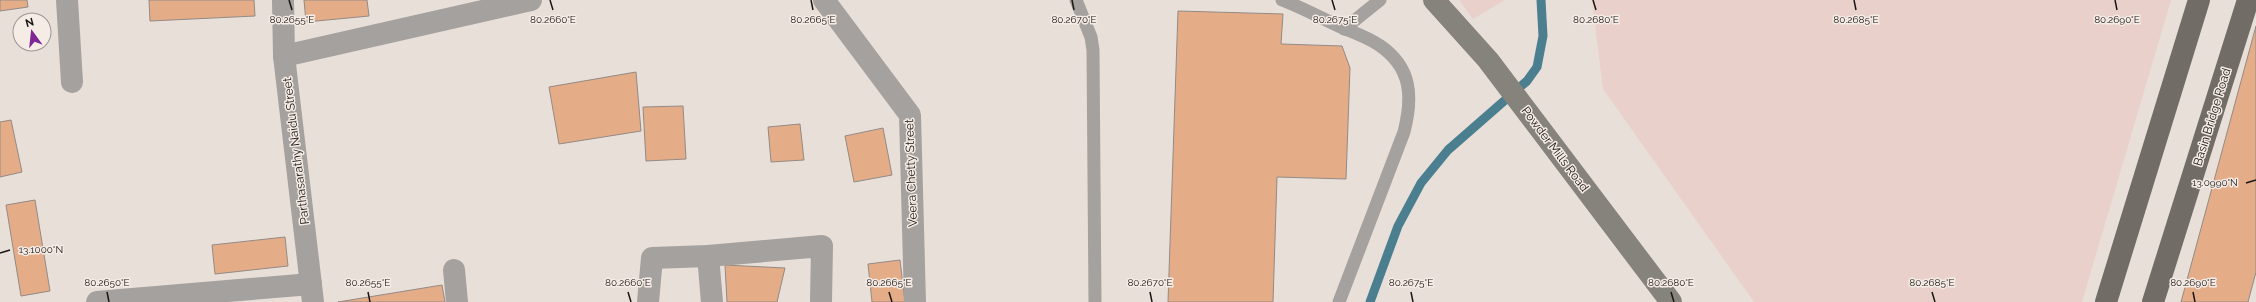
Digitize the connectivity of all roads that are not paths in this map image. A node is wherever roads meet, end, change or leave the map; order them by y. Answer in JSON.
{"nodes":[{"id":1,"x":67,"y":0,"type":"edge"},
{"id":2,"x":283,"y":0,"type":"edge"},
{"id":3,"x":531,"y":0,"type":"edge"},
{"id":4,"x":824,"y":0,"type":"edge"},
{"id":5,"x":1076,"y":0,"type":"edge"},
{"id":6,"x":1282,"y":0,"type":"edge"},
{"id":7,"x":1380,"y":0,"type":"edge"},
{"id":8,"x":1434,"y":0,"type":"edge"},
{"id":9,"x":2199,"y":0,"type":"edge"},
{"id":10,"x":2248,"y":0,"type":"edge"},
{"id":11,"x":1344,"y":29,"type":"junction"},
{"id":12,"x":284,"y":56,"type":"junction"},
{"id":13,"x":72,"y":82,"type":"dead end"},
{"id":14,"x":708,"y":256,"type":"junction"},
{"id":15,"x":454,"y":270,"type":"dead end"},
{"id":16,"x":312,"y":293,"type":"edge"},
{"id":17,"x":97,"y":302,"type":"edge"},
{"id":18,"x":457,"y":302,"type":"edge"},
{"id":19,"x":648,"y":302,"type":"edge"},
{"id":20,"x":712,"y":302,"type":"edge"},
{"id":21,"x":821,"y":302,"type":"edge"},
{"id":22,"x":915,"y":302,"type":"edge"},
{"id":23,"x":1095,"y":302,"type":"edge"},
{"id":24,"x":1339,"y":302,"type":"edge"},
{"id":25,"x":1671,"y":302,"type":"edge"},
{"id":26,"x":2106,"y":302,"type":"edge"},
{"id":27,"x":2153,"y":302,"type":"edge"}],
"edges":[{"from":1,"to":13,"type":"street"},
{"from":2,"to":12,"type":"street","name":"Parthasarathy Naidu Street"},
{"from":3,"to":12,"type":"street"},
{"from":4,"to":22,"type":"street","name":"Veera Chetty Street"},
{"from":5,"to":23,"type":"lane"},
{"from":6,"to":11,"type":"lane"},
{"from":7,"to":11,"type":"lane"},
{"from":8,"to":25,"type":"street","name":"Powder Mills Road"},
{"from":9,"to":26,"type":"main road"},
{"from":10,"to":27,"type":"main road","name":"Basin Bridge Road"},
{"from":11,"to":24,"type":"lane"},
{"from":12,"to":16,"type":"street","name":"Parthasarathy Naidu Street"},
{"from":14,"to":19,"type":"street"},
{"from":14,"to":20,"type":"street"},
{"from":14,"to":21,"type":"street"},
{"from":15,"to":18,"type":"street"},
{"from":16,"to":17,"type":"street"}]}
